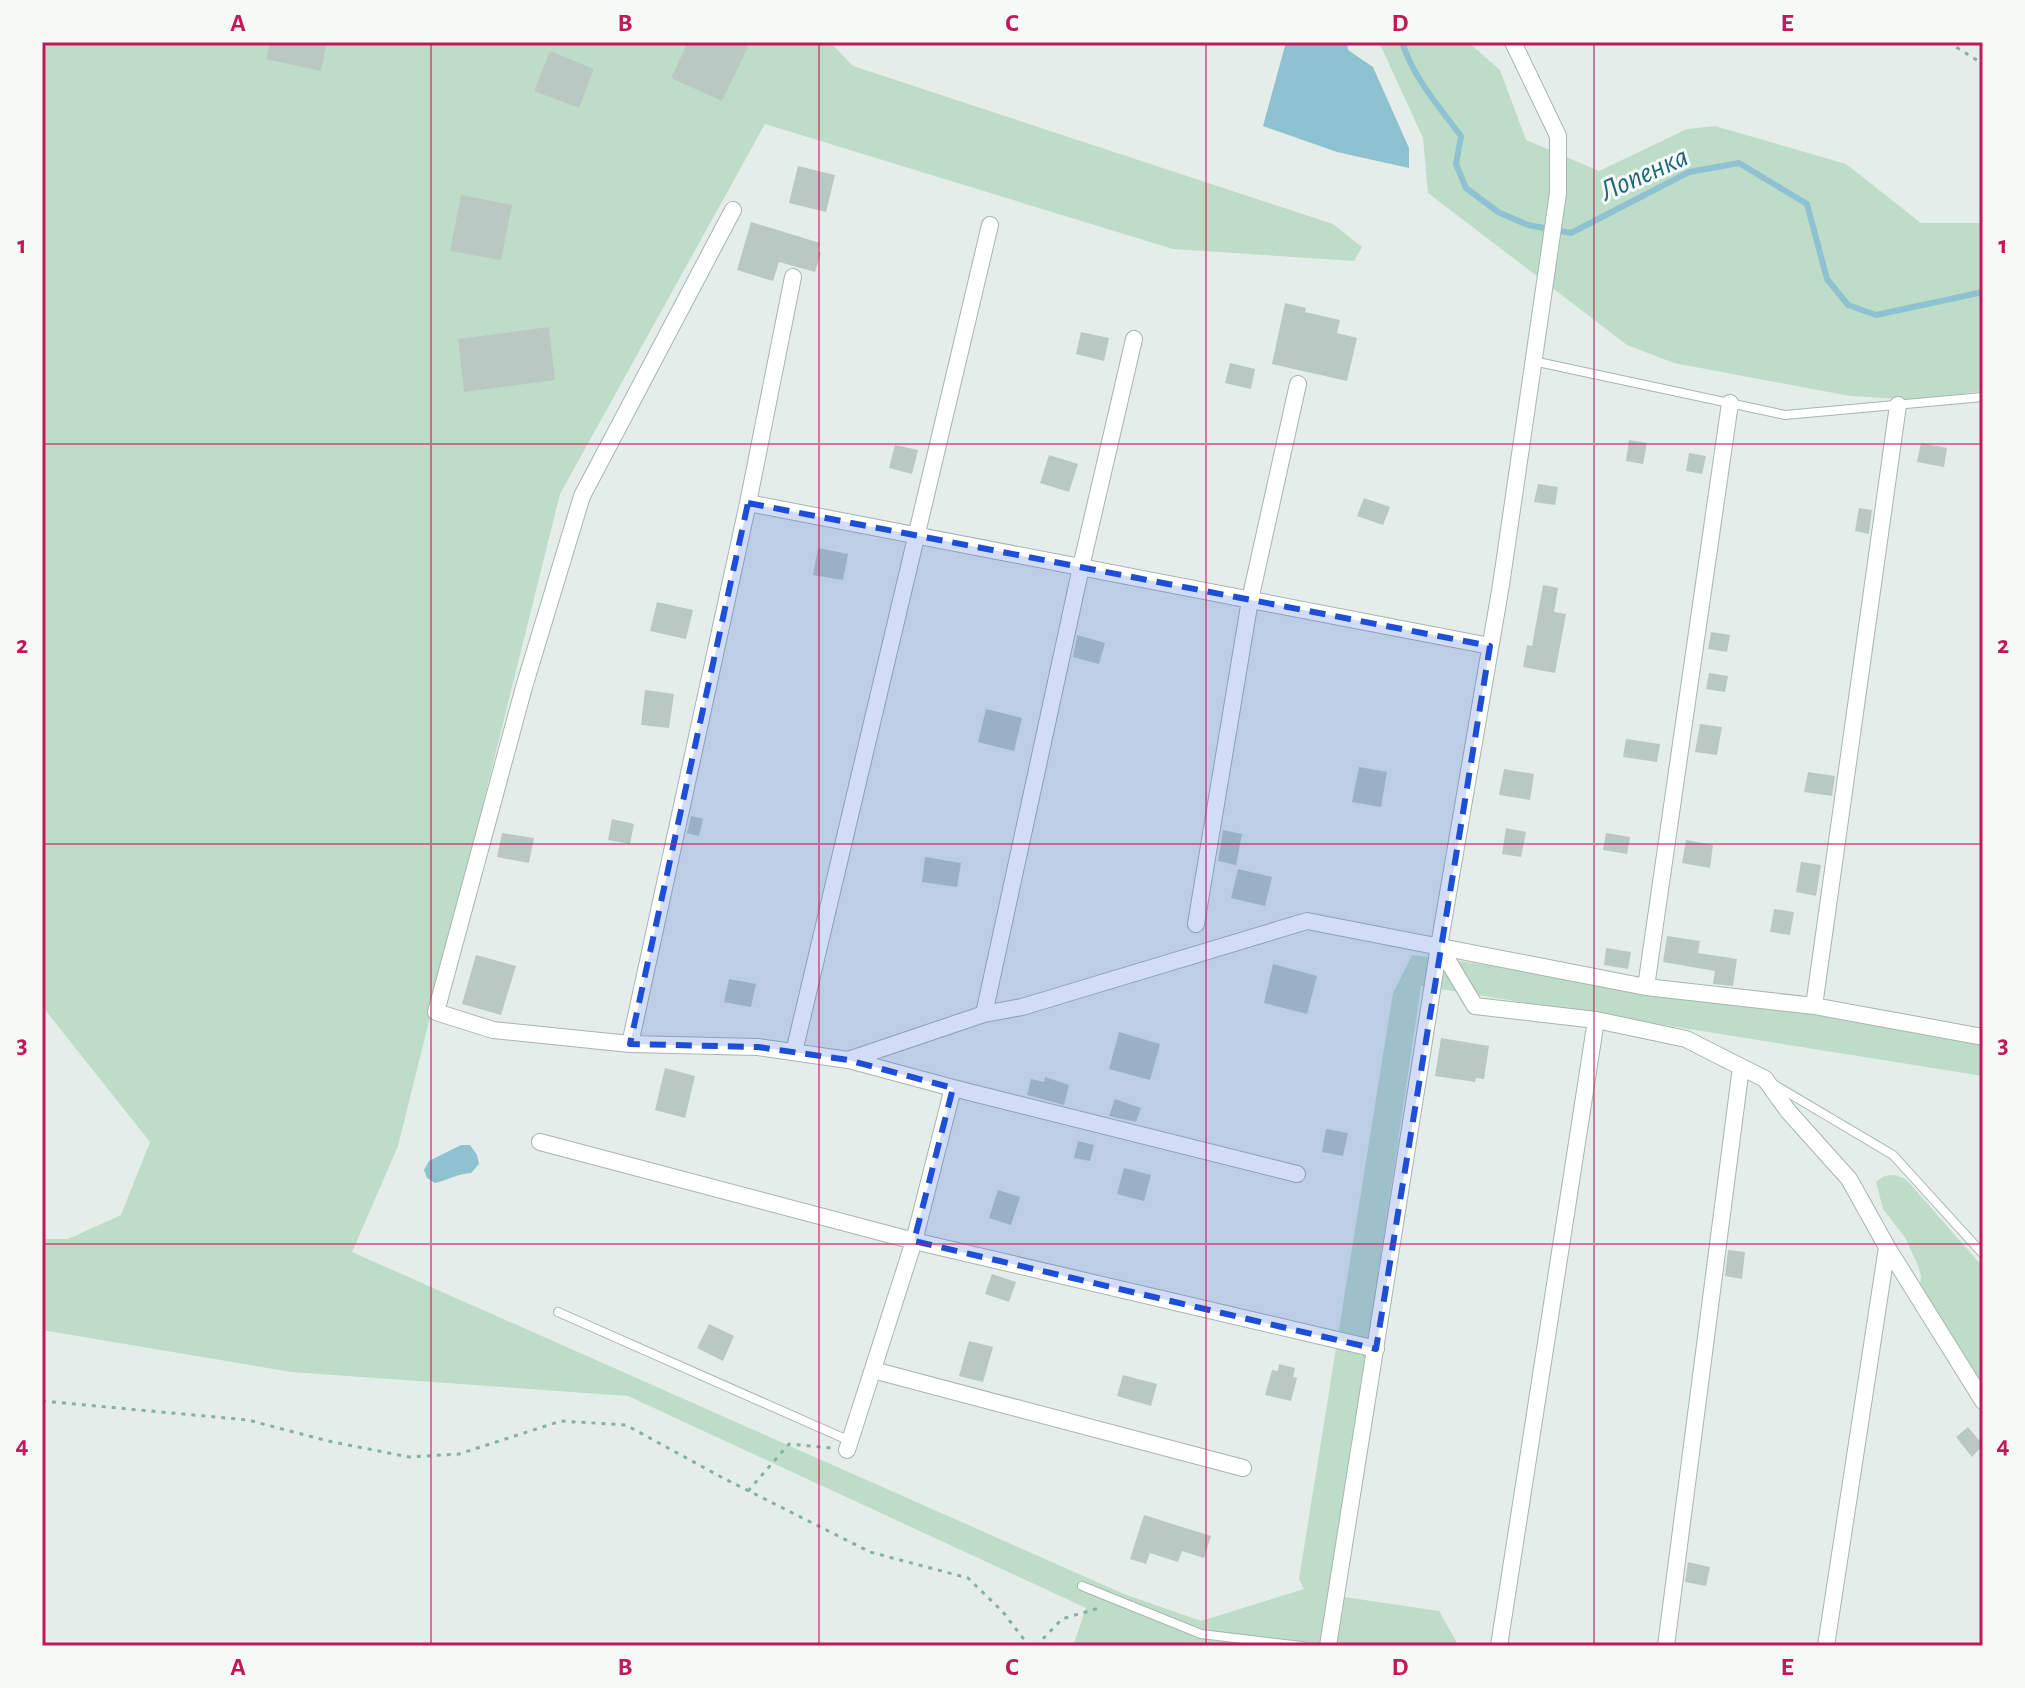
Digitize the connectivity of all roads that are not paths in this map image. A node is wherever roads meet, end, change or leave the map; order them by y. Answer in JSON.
{"nodes":[{"id":1,"x":1513,"y":42,"type":"edge"},
{"id":2,"x":733,"y":210,"type":"dead end"},
{"id":3,"x":990,"y":225,"type":"dead end"},
{"id":4,"x":793,"y":277,"type":"dead end"},
{"id":5,"x":1134,"y":339,"type":"dead end"},
{"id":6,"x":1533,"y":361,"type":"junction"},
{"id":7,"x":1298,"y":384,"type":"dead end"},
{"id":8,"x":1983,"y":397,"type":"edge"},
{"id":9,"x":1730,"y":403,"type":"junction"},
{"id":10,"x":1898,"y":405,"type":"junction"},
{"id":11,"x":748,"y":503,"type":"junction"},
{"id":12,"x":916,"y":536,"type":"junction"},
{"id":13,"x":1081,"y":567,"type":"junction"},
{"id":14,"x":1250,"y":600,"type":"junction"},
{"id":15,"x":1490,"y":646,"type":"junction"},
{"id":16,"x":1196,"y":924,"type":"dead end"},
{"id":17,"x":1439,"y":946,"type":"junction"},
{"id":18,"x":1646,"y":987,"type":"junction"},
{"id":19,"x":1814,"y":1006,"type":"junction"},
{"id":20,"x":984,"y":1014,"type":"junction"},
{"id":21,"x":1596,"y":1020,"type":"junction"},
{"id":22,"x":1983,"y":1037,"type":"edge"},
{"id":23,"x":630,"y":1044,"type":"junction"},
{"id":24,"x":794,"y":1052,"type":"junction"},
{"id":25,"x":848,"y":1060,"type":"junction"},
{"id":26,"x":1741,"y":1067,"type":"junction"},
{"id":27,"x":1765,"y":1079,"type":"junction"},
{"id":28,"x":953,"y":1088,"type":"junction"},
{"id":29,"x":540,"y":1142,"type":"dead end"},
{"id":30,"x":1297,"y":1174,"type":"dead end"},
{"id":31,"x":914,"y":1241,"type":"junction"},
{"id":32,"x":1887,"y":1247,"type":"junction"},
{"id":33,"x":1983,"y":1254,"type":"edge"},
{"id":34,"x":558,"y":1312,"type":"dead end"},
{"id":35,"x":1376,"y":1349,"type":"junction"},
{"id":36,"x":873,"y":1370,"type":"junction"},
{"id":37,"x":1983,"y":1401,"type":"edge"},
{"id":38,"x":849,"y":1446,"type":"joint"},
{"id":39,"x":1243,"y":1468,"type":"dead end"},
{"id":40,"x":1082,"y":1586,"type":"dead end"},
{"id":41,"x":1302,"y":1646,"type":"edge"},
{"id":42,"x":1328,"y":1646,"type":"edge"},
{"id":43,"x":1499,"y":1646,"type":"edge"},
{"id":44,"x":1666,"y":1646,"type":"edge"},
{"id":45,"x":1826,"y":1646,"type":"edge"}],
"edges":[{"from":1,"to":6,"type":"street"},
{"from":2,"to":23,"type":"street"},
{"from":3,"to":12,"type":"street"},
{"from":4,"to":11,"type":"street"},
{"from":5,"to":13,"type":"street"},
{"from":6,"to":9,"type":"lane"},
{"from":6,"to":15,"type":"street"},
{"from":7,"to":14,"type":"street"},
{"from":8,"to":10,"type":"lane"},
{"from":9,"to":10,"type":"lane"},
{"from":9,"to":18,"type":"street"},
{"from":10,"to":19,"type":"street"},
{"from":11,"to":12,"type":"street"},
{"from":11,"to":23,"type":"street"},
{"from":12,"to":13,"type":"street"},
{"from":12,"to":24,"type":"street"},
{"from":13,"to":14,"type":"street"},
{"from":13,"to":20,"type":"street"},
{"from":14,"to":15,"type":"street"},
{"from":14,"to":16,"type":"street"},
{"from":15,"to":17,"type":"street"},
{"from":17,"to":18,"type":"street"},
{"from":17,"to":20,"type":"street"},
{"from":17,"to":21,"type":"street"},
{"from":17,"to":35,"type":"street"},
{"from":18,"to":19,"type":"street"},
{"from":19,"to":22,"type":"street"},
{"from":20,"to":25,"type":"street"},
{"from":21,"to":26,"type":"street"},
{"from":21,"to":43,"type":"street"},
{"from":23,"to":24,"type":"street"},
{"from":24,"to":25,"type":"street"},
{"from":25,"to":28,"type":"street"},
{"from":26,"to":27,"type":"street"},
{"from":26,"to":44,"type":"street"},
{"from":27,"to":32,"type":"street"},
{"from":27,"to":33,"type":"lane"},
{"from":28,"to":30,"type":"street"},
{"from":28,"to":31,"type":"street"},
{"from":29,"to":31,"type":"street"},
{"from":31,"to":35,"type":"street"},
{"from":31,"to":36,"type":"street"},
{"from":32,"to":37,"type":"street"},
{"from":32,"to":45,"type":"street"},
{"from":34,"to":38,"type":"lane"},
{"from":35,"to":42,"type":"street"},
{"from":36,"to":38,"type":"street"},
{"from":36,"to":39,"type":"street"},
{"from":40,"to":41,"type":"lane"}]}
